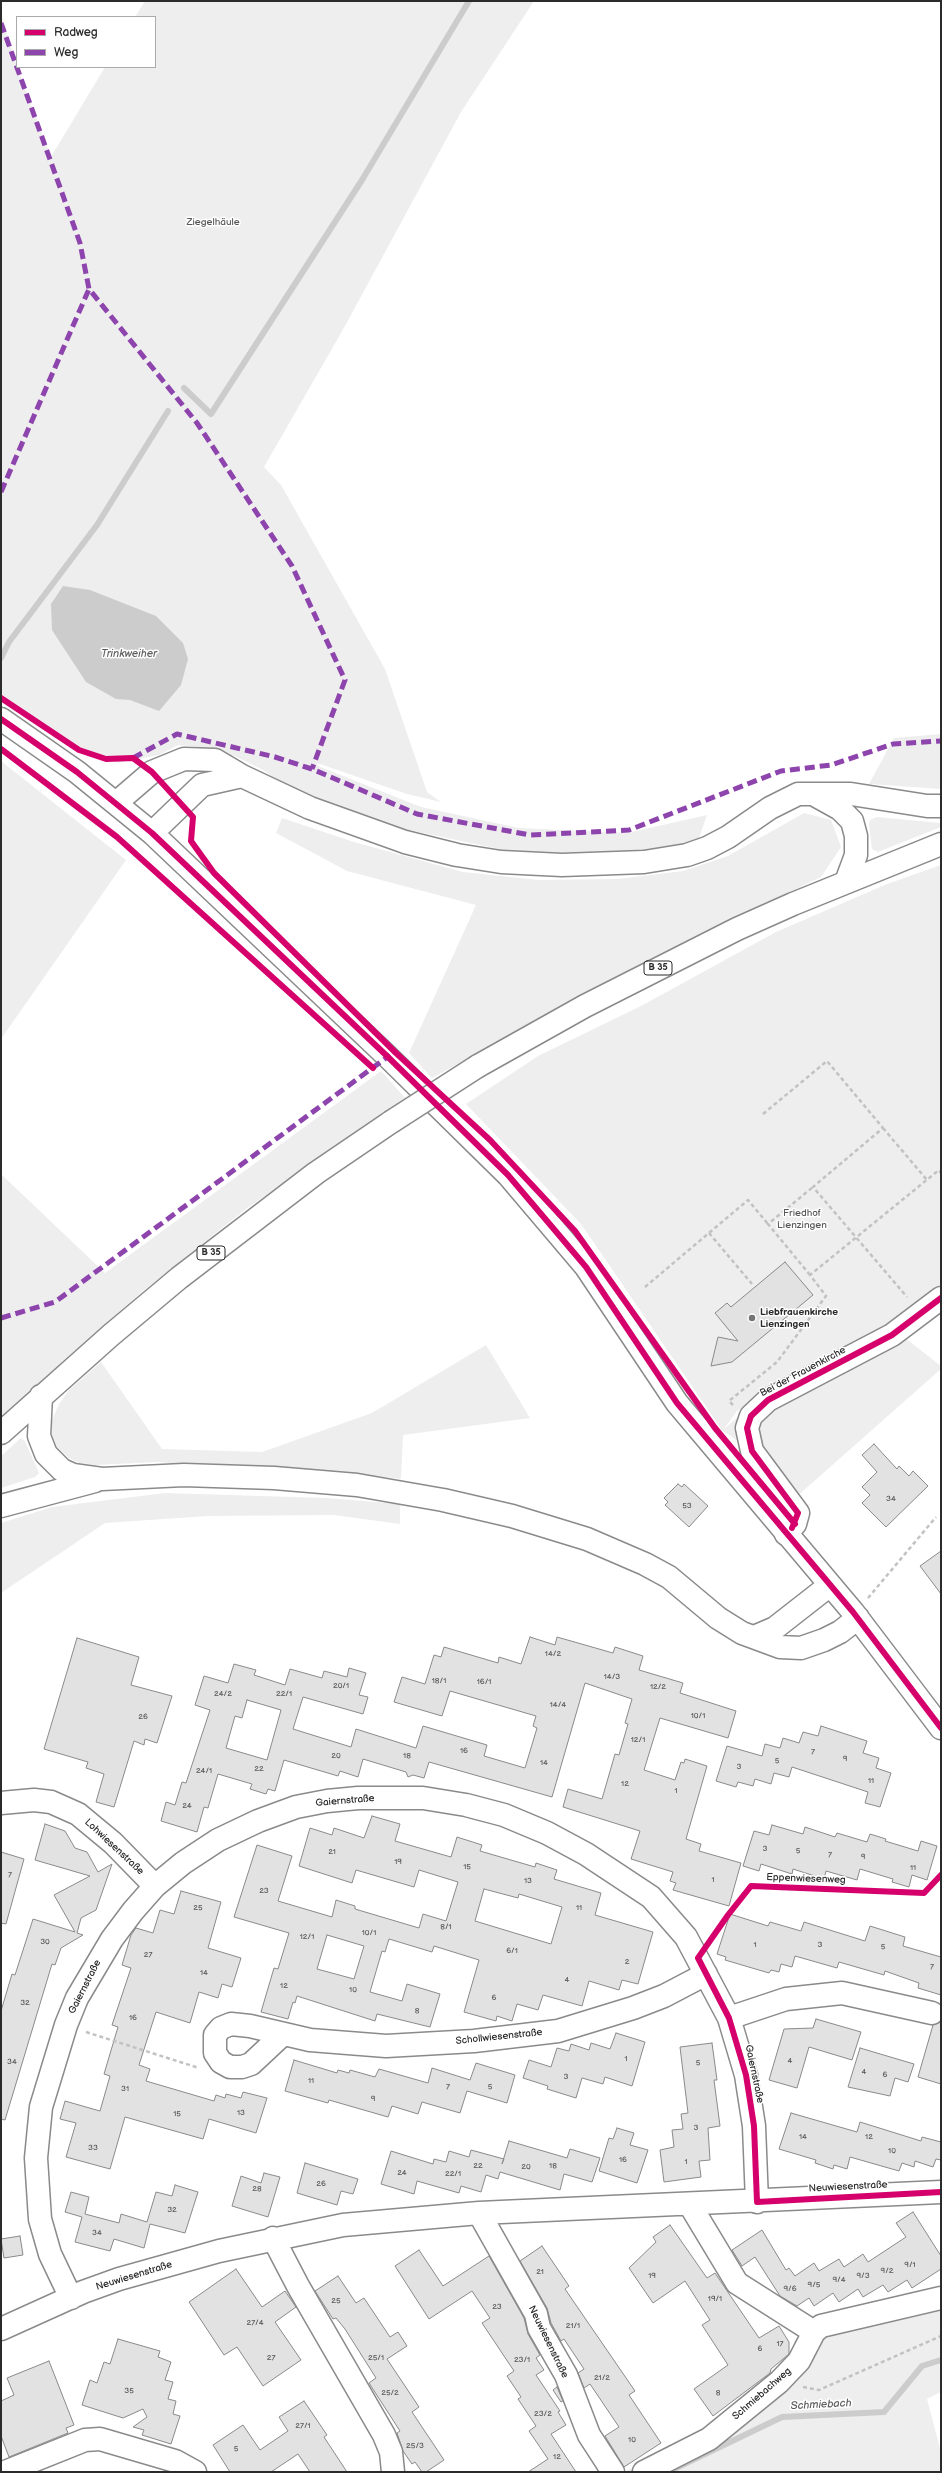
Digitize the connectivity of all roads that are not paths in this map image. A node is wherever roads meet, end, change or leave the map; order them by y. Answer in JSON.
{"nodes":[{"id":1,"x":1,"y":719,"type":"edge"},
{"id":2,"x":242,"y":776,"type":"junction"},
{"id":3,"x":812,"y":794,"type":"junction"},
{"id":4,"x":116,"y":803,"type":"junction"},
{"id":5,"x":941,"y":806,"type":"edge"},
{"id":6,"x":152,"y":833,"type":"junction"},
{"id":7,"x":941,"y":844,"type":"edge"},
{"id":8,"x":846,"y":882,"type":"junction"},
{"id":9,"x":941,"y":1298,"type":"edge"},
{"id":10,"x":41,"y":1396,"type":"junction"},
{"id":11,"x":1,"y":1433,"type":"edge"},
{"id":12,"x":102,"y":1479,"type":"junction"},
{"id":13,"x":1,"y":1506,"type":"edge"},
{"id":14,"x":786,"y":1534,"type":"junction"},
{"id":15,"x":830,"y":1585,"type":"junction"},
{"id":16,"x":856,"y":1615,"type":"junction"},
{"id":17,"x":754,"y":1637,"type":"junction"},
{"id":18,"x":941,"y":1728,"type":"edge"},
{"id":19,"x":1,"y":1803,"type":"edge"},
{"id":20,"x":155,"y":1886,"type":"junction"},
{"id":21,"x":702,"y":1966,"type":"junction"},
{"id":22,"x":932,"y":2013,"type":"dead end"},
{"id":23,"x":729,"y":2018,"type":"junction"},
{"id":24,"x":282,"y":2035,"type":"junction"},
{"id":25,"x":941,"y":2192,"type":"edge"},
{"id":26,"x":757,"y":2202,"type":"junction"},
{"id":27,"x":690,"y":2205,"type":"junction"},
{"id":28,"x":479,"y":2213,"type":"junction"},
{"id":29,"x":273,"y":2238,"type":"junction"},
{"id":30,"x":71,"y":2298,"type":"junction"},
{"id":31,"x":941,"y":2298,"type":"edge"},
{"id":32,"x":1,"y":2330,"type":"edge"},
{"id":33,"x":814,"y":2332,"type":"junction"},
{"id":34,"x":5,"y":2472,"type":"edge"},
{"id":35,"x":195,"y":2472,"type":"edge"},
{"id":36,"x":394,"y":2472,"type":"edge"},
{"id":37,"x":613,"y":2472,"type":"edge"},
{"id":38,"x":644,"y":2472,"type":"edge"}],
"edges":[{"from":1,"to":4,"type":"street"},
{"from":2,"to":3,"type":"street"},
{"from":2,"to":4,"type":"street"},
{"from":2,"to":6,"type":"street"},
{"from":3,"to":5,"type":"street"},
{"from":3,"to":8,"type":"street"},
{"from":4,"to":6,"type":"street"},
{"from":6,"to":14,"type":"street"},
{"from":7,"to":8,"type":"street","number":"B 35"},
{"from":8,"to":10,"type":"street","number":"B 35","bridge":true},
{"from":9,"to":14,"type":"street","name":"Bei der Frauenkirche"},
{"from":10,"to":11,"type":"street","number":"B 35"},
{"from":10,"to":12,"type":"street"},
{"from":12,"to":13,"type":"street"},
{"from":12,"to":17,"type":"street"},
{"from":14,"to":15,"type":"street"},
{"from":15,"to":16,"type":"street"},
{"from":15,"to":17,"type":"street"},
{"from":16,"to":17,"type":"street"},
{"from":16,"to":18,"type":"street"},
{"from":19,"to":20,"type":"street","name":"Lohwiesenstraße"},
{"from":20,"to":21,"type":"street","name":"Gaiernstraße"},
{"from":20,"to":30,"type":"street","name":"Gaiernstraße"},
{"from":21,"to":23,"type":"street","name":"Gaiernstraße"},
{"from":21,"to":24,"type":"street","name":"Schollwiesenstraße"},
{"from":22,"to":23,"type":"street"},
{"from":23,"to":26,"type":"street","name":"Gaiernstraße"},
{"from":24,"to":24,"type":"street","name":"Schollwiesenstraße"},
{"from":25,"to":26,"type":"street","name":"Neuwiesenstraße"},
{"from":26,"to":27,"type":"street","name":"Neuwiesenstraße"},
{"from":27,"to":28,"type":"street","name":"Neuwiesenstraße"},
{"from":27,"to":33,"type":"street"},
{"from":28,"to":29,"type":"street","name":"Neuwiesenstraße"},
{"from":28,"to":37,"type":"street","name":"Neuwiesenstraße"},
{"from":29,"to":30,"type":"street","name":"Neuwiesenstraße"},
{"from":29,"to":36,"type":"street"},
{"from":30,"to":32,"type":"street","name":"Neuwiesenstraße"},
{"from":31,"to":33,"type":"street"},
{"from":33,"to":38,"type":"street","name":"Schmiebachweg"},
{"from":34,"to":35,"type":"street"}]}
